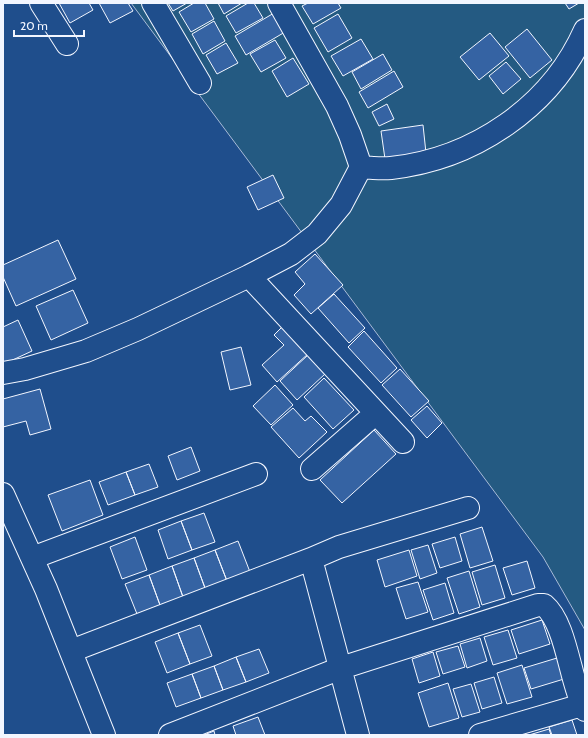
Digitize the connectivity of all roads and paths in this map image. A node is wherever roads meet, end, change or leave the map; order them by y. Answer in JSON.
{"nodes":[{"id":1,"x":41,"y":3,"type":"edge"},
{"id":2,"x":153,"y":3,"type":"edge"},
{"id":3,"x":279,"y":3,"type":"edge"},
{"id":4,"x":585,"y":30,"type":"edge"},
{"id":5,"x":66,"y":44,"type":"dead end"},
{"id":6,"x":200,"y":83,"type":"dead end"},
{"id":7,"x":361,"y":167,"type":"junction"},
{"id":8,"x":249,"y":276,"type":"junction"},
{"id":9,"x":3,"y":374,"type":"edge"},
{"id":10,"x":376,"y":413,"type":"junction"},
{"id":11,"x":403,"y":442,"type":"dead end"},
{"id":12,"x":312,"y":469,"type":"dead end"},
{"id":13,"x":256,"y":474,"type":"dead end"},
{"id":14,"x":3,"y":494,"type":"edge"},
{"id":15,"x":468,"y":508,"type":"dead end"},
{"id":16,"x":32,"y":558,"type":"junction"},
{"id":17,"x":311,"y":559,"type":"junction"},
{"id":18,"x":72,"y":651,"type":"junction"},
{"id":19,"x":340,"y":668,"type":"junction"},
{"id":20,"x":584,"y":708,"type":"edge"},
{"id":21,"x":104,"y":735,"type":"edge"},
{"id":22,"x":170,"y":735,"type":"edge"},
{"id":23,"x":358,"y":735,"type":"edge"},
{"id":24,"x":480,"y":735,"type":"edge"}],
"edges":[{"from":1,"to":5,"type":"street"},
{"from":2,"to":6,"type":"street"},
{"from":3,"to":7,"type":"street"},
{"from":4,"to":7,"type":"street"},
{"from":7,"to":8,"type":"street"},
{"from":8,"to":9,"type":"street"},
{"from":8,"to":10,"type":"street"},
{"from":10,"to":11,"type":"street"},
{"from":10,"to":12,"type":"street"},
{"from":13,"to":16,"type":"street"},
{"from":14,"to":16,"type":"street"},
{"from":15,"to":17,"type":"street"},
{"from":16,"to":18,"type":"street"},
{"from":17,"to":18,"type":"street"},
{"from":17,"to":19,"type":"street"},
{"from":18,"to":21,"type":"street"},
{"from":19,"to":20,"type":"street"},
{"from":19,"to":22,"type":"street"},
{"from":19,"to":23,"type":"street"},
{"from":20,"to":24,"type":"street"}]}
